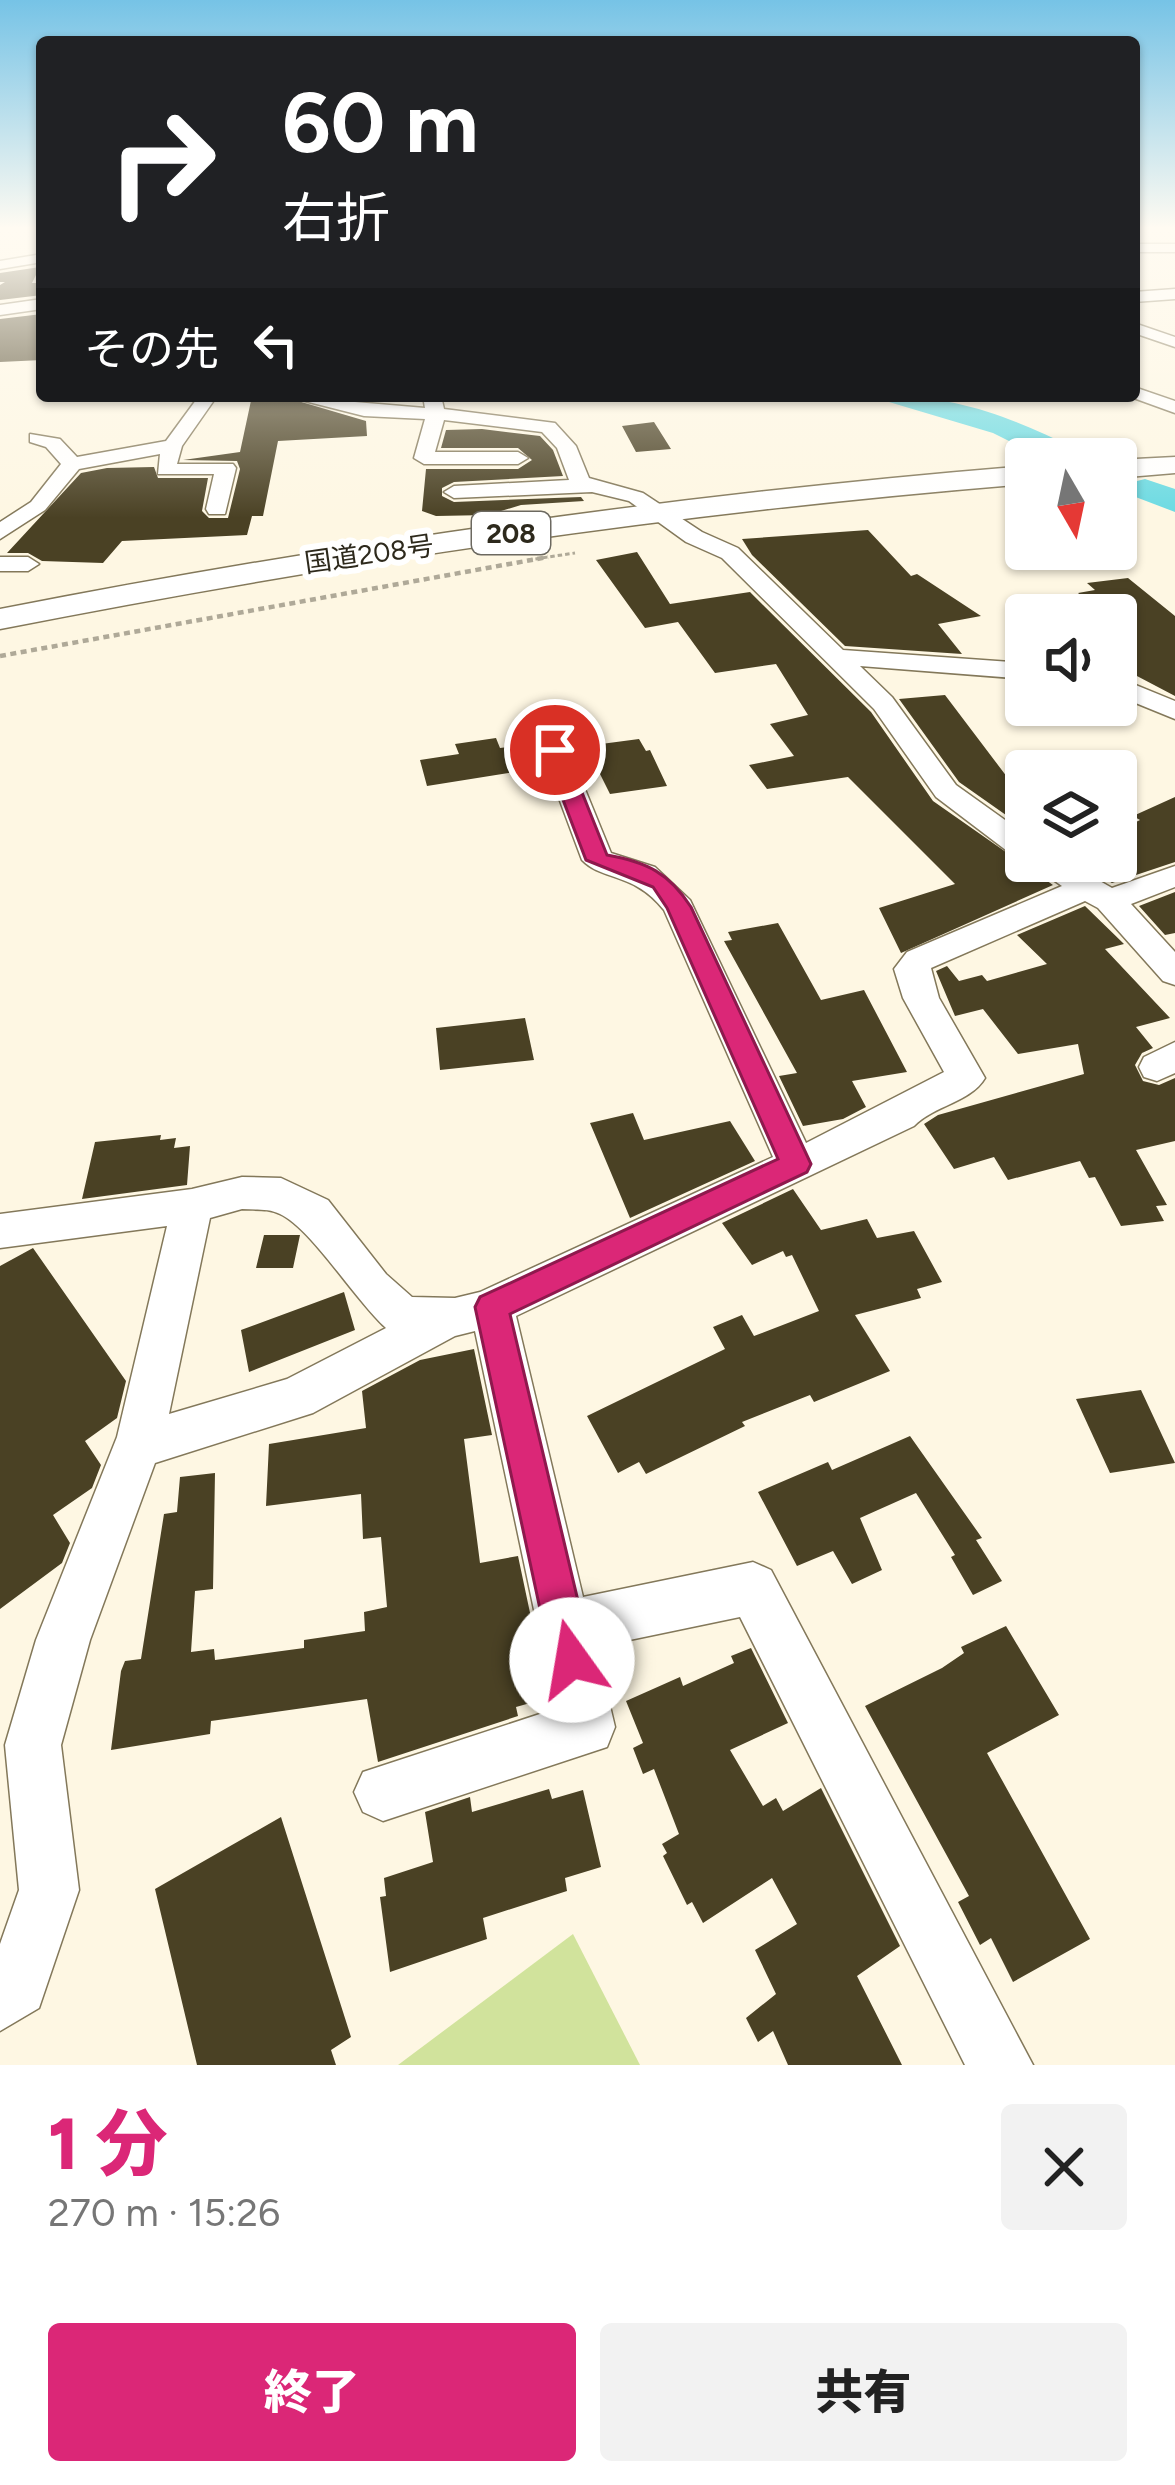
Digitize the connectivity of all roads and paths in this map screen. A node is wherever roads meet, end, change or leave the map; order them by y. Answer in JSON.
{"nodes":[{"id":1,"x":1140,"y":330,"type":"edge"},
{"id":2,"x":1175,"y":342,"type":"edge"},
{"id":3,"x":1140,"y":394,"type":"edge"},
{"id":4,"x":204,"y":402,"type":"edge"},
{"id":5,"x":324,"y":402,"type":"edge"},
{"id":6,"x":434,"y":405,"type":"edge"},
{"id":7,"x":1175,"y":407,"type":"edge"},
{"id":8,"x":38,"y":438,"type":"dead end"},
{"id":9,"x":172,"y":446,"type":"junction"},
{"id":10,"x":518,"y":458,"type":"dead end"},
{"id":11,"x":72,"y":464,"type":"junction"},
{"id":12,"x":1175,"y":465,"type":"edge"},
{"id":13,"x":1137,"y":468,"type":"edge"},
{"id":14,"x":1005,"y":477,"type":"edge"},
{"id":15,"x":601,"y":485,"type":"junction"},
{"id":16,"x":454,"y":492,"type":"dead end"},
{"id":17,"x":44,"y":499,"type":"junction"},
{"id":18,"x":72,"y":506,"type":"dead end"},
{"id":19,"x":217,"y":508,"type":"dead end"},
{"id":20,"x":662,"y":511,"type":"junction"},
{"id":21,"x":0,"y":532,"type":"edge"},
{"id":22,"x":594,"y":550,"type":"dead end"},
{"id":23,"x":0,"y":564,"type":"edge"},
{"id":24,"x":28,"y":565,"type":"dead end"},
{"id":25,"x":0,"y":619,"type":"edge"},
{"id":26,"x":0,"y":656,"type":"edge"},
{"id":27,"x":839,"y":657,"type":"junction"},
{"id":28,"x":1005,"y":669,"type":"edge"},
{"id":29,"x":1137,"y":694,"type":"edge"},
{"id":30,"x":1175,"y":711,"type":"edge"},
{"id":31,"x":555,"y":750,"type":"dead end"},
{"id":32,"x":1005,"y":835,"type":"edge"},
{"id":33,"x":1175,"y":876,"type":"edge"},
{"id":34,"x":1075,"y":882,"type":"edge"},
{"id":35,"x":1096,"y":895,"type":"junction"},
{"id":36,"x":1175,"y":973,"type":"edge"},
{"id":37,"x":796,"y":1164,"type":"junction"},
{"id":38,"x":192,"y":1206,"type":"junction"},
{"id":39,"x":0,"y":1231,"type":"edge"},
{"id":40,"x":470,"y":1312,"type":"junction"},
{"id":41,"x":138,"y":1446,"type":"junction"},
{"id":42,"x":564,"y":1627,"type":"junction"},
{"id":43,"x":383,"y":1792,"type":"dead end"},
{"id":44,"x":0,"y":1999,"type":"edge"},
{"id":45,"x":1000,"y":2065,"type":"edge"}],
"edges":[{"from":1,"to":2,"type":"street"},
{"from":3,"to":7,"type":"street"},
{"from":4,"to":9,"type":"street"},
{"from":5,"to":6,"type":"street"},
{"from":6,"to":10,"type":"street"},
{"from":6,"to":15,"type":"street"},
{"from":8,"to":11,"type":"street"},
{"from":9,"to":11,"type":"street"},
{"from":9,"to":19,"type":"street"},
{"from":11,"to":17,"type":"street"},
{"from":12,"to":13,"type":"highway"},
{"from":14,"to":20,"type":"highway","name":"国道208号","number":"208"},
{"from":15,"to":16,"type":"street"},
{"from":15,"to":20,"type":"street"},
{"from":17,"to":18,"type":"street"},
{"from":17,"to":21,"type":"street"},
{"from":20,"to":25,"type":"highway","name":"国道208号","number":"208"},
{"from":20,"to":27,"type":"street"},
{"from":22,"to":26,"type":"path"},
{"from":23,"to":24,"type":"street"},
{"from":27,"to":28,"type":"street"},
{"from":27,"to":32,"type":"street"},
{"from":29,"to":30,"type":"street"},
{"from":31,"to":37,"type":"street"},
{"from":33,"to":35,"type":"street"},
{"from":34,"to":35,"type":"street"},
{"from":35,"to":36,"type":"street"},
{"from":35,"to":37,"type":"street"},
{"from":37,"to":40,"type":"street"},
{"from":38,"to":39,"type":"street"},
{"from":38,"to":40,"type":"street"},
{"from":38,"to":41,"type":"street"},
{"from":40,"to":41,"type":"street"},
{"from":40,"to":42,"type":"street"},
{"from":41,"to":44,"type":"street"},
{"from":42,"to":43,"type":"street"},
{"from":42,"to":45,"type":"street"}]}
